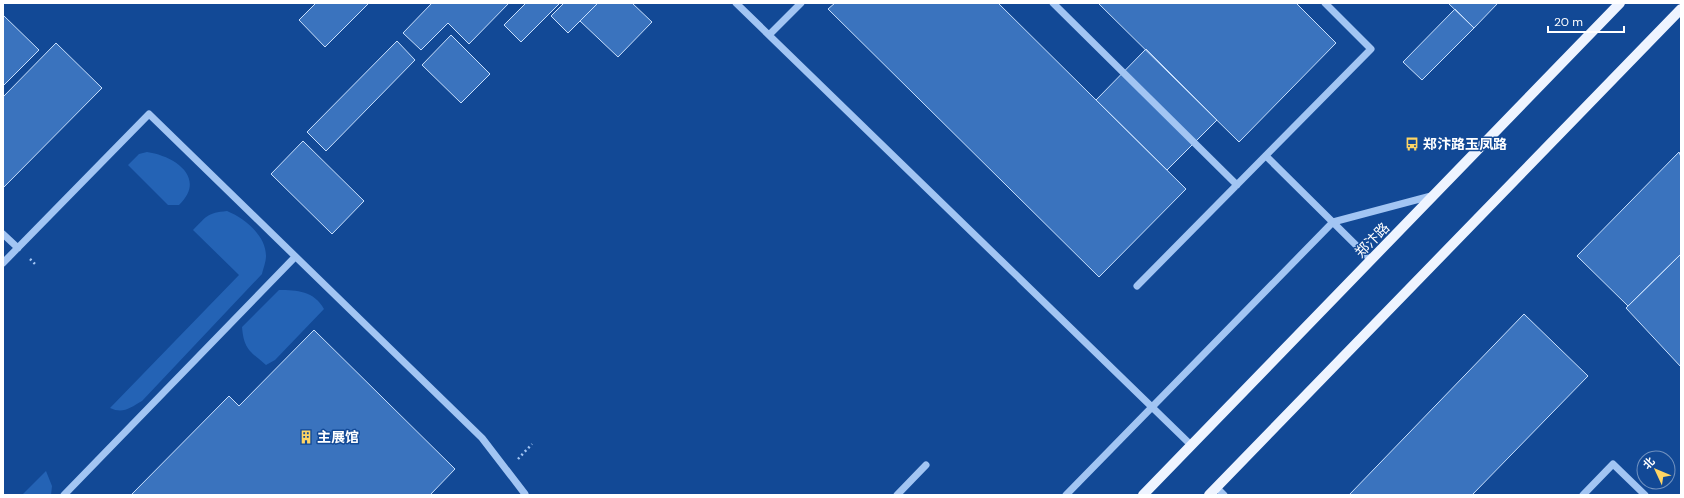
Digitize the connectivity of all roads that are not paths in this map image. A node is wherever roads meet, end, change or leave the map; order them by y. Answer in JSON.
{"nodes":[{"id":1,"x":736,"y":3,"type":"edge"},
{"id":2,"x":800,"y":3,"type":"edge"},
{"id":3,"x":1052,"y":3,"type":"edge"},
{"id":4,"x":1325,"y":3,"type":"edge"},
{"id":5,"x":1620,"y":3,"type":"edge"},
{"id":6,"x":1681,"y":9,"type":"edge"},
{"id":7,"x":769,"y":35,"type":"junction"},
{"id":8,"x":1266,"y":156,"type":"junction"},
{"id":9,"x":1237,"y":185,"type":"junction"},
{"id":10,"x":1433,"y":196,"type":"junction"},
{"id":11,"x":1333,"y":222,"type":"junction"},
{"id":12,"x":3,"y":234,"type":"edge"},
{"id":13,"x":18,"y":248,"type":"junction"},
{"id":14,"x":295,"y":257,"type":"junction"},
{"id":15,"x":1371,"y":260,"type":"junction"},
{"id":16,"x":3,"y":263,"type":"edge"},
{"id":17,"x":1137,"y":286,"type":"dead end"},
{"id":18,"x":1152,"y":407,"type":"junction"},
{"id":19,"x":1191,"y":445,"type":"junction"},
{"id":20,"x":926,"y":465,"type":"dead end"},
{"id":21,"x":1213,"y":491,"type":"edge"},
{"id":22,"x":64,"y":495,"type":"edge"},
{"id":23,"x":525,"y":495,"type":"edge"},
{"id":24,"x":897,"y":495,"type":"edge"},
{"id":25,"x":1066,"y":495,"type":"edge"},
{"id":26,"x":1143,"y":495,"type":"edge"},
{"id":27,"x":1224,"y":495,"type":"edge"},
{"id":28,"x":1583,"y":495,"type":"edge"},
{"id":29,"x":1645,"y":495,"type":"edge"}],
"edges":[{"from":1,"to":7,"type":"street"},
{"from":2,"to":7,"type":"street"},
{"from":3,"to":9,"type":"street"},
{"from":4,"to":8,"type":"street"},
{"from":5,"to":10,"type":"main road","name":"郑汴路"},
{"from":6,"to":21,"type":"main road"},
{"from":7,"to":18,"type":"street"},
{"from":8,"to":9,"type":"street"},
{"from":8,"to":11,"type":"street"},
{"from":9,"to":17,"type":"street"},
{"from":10,"to":11,"type":"street"},
{"from":10,"to":15,"type":"main road","name":"郑汴路"},
{"from":11,"to":15,"type":"street"},
{"from":11,"to":18,"type":"street"},
{"from":12,"to":13,"type":"street"},
{"from":13,"to":14,"type":"street"},
{"from":13,"to":16,"type":"street"},
{"from":14,"to":22,"type":"street"},
{"from":14,"to":23,"type":"street"},
{"from":15,"to":19,"type":"main road","name":"郑汴路"},
{"from":18,"to":19,"type":"street"},
{"from":18,"to":25,"type":"street"},
{"from":19,"to":26,"type":"main road","name":"郑汴路"},
{"from":20,"to":24,"type":"street"},
{"from":21,"to":27,"type":"street"},
{"from":28,"to":29,"type":"street"}]}
